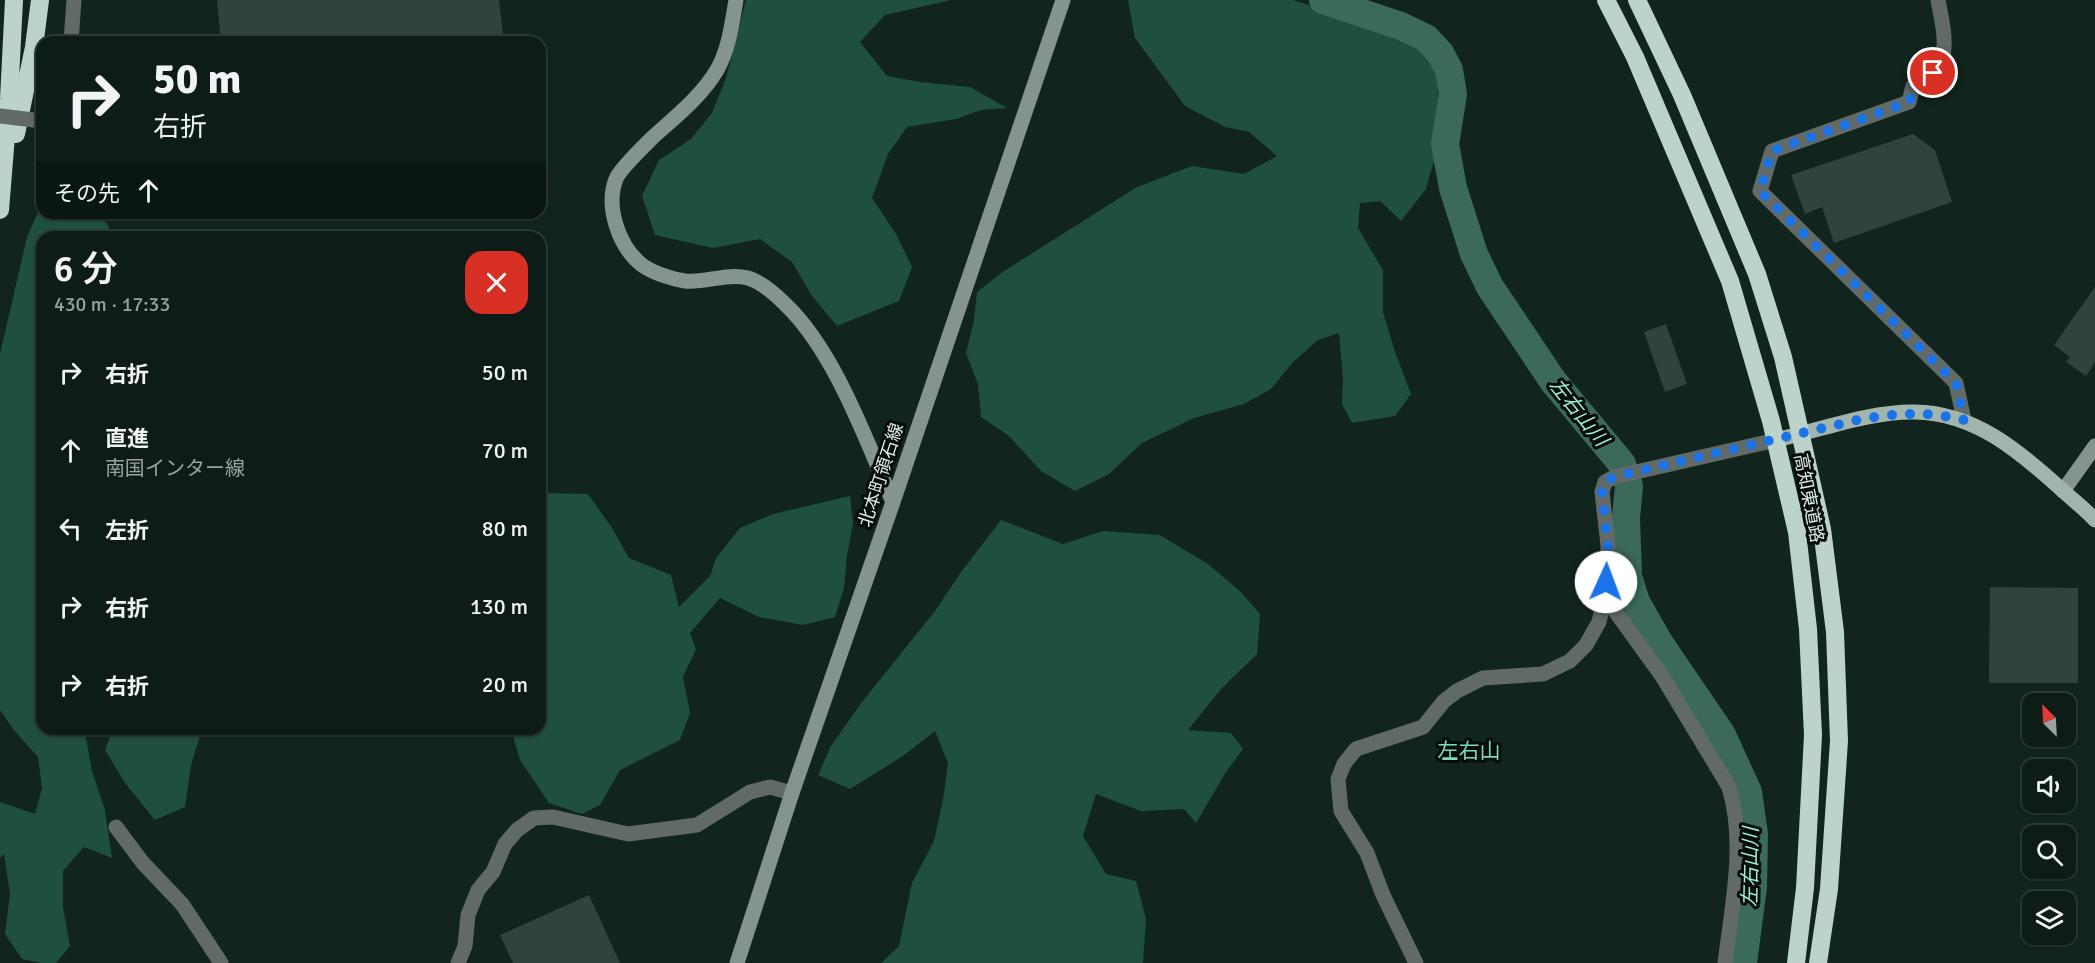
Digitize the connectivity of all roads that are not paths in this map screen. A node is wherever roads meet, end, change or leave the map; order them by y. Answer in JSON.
{"nodes":[{"id":1,"x":14,"y":0,"type":"edge"},
{"id":2,"x":40,"y":0,"type":"edge"},
{"id":3,"x":74,"y":0,"type":"edge"},
{"id":4,"x":736,"y":0,"type":"edge"},
{"id":5,"x":1063,"y":0,"type":"edge"},
{"id":6,"x":1606,"y":0,"type":"edge"},
{"id":7,"x":1637,"y":0,"type":"edge"},
{"id":8,"x":1938,"y":0,"type":"edge"},
{"id":9,"x":71,"y":36,"type":"edge"},
{"id":10,"x":0,"y":116,"type":"edge"},
{"id":11,"x":36,"y":119,"type":"edge"},
{"id":12,"x":0,"y":208,"type":"edge"},
{"id":13,"x":1964,"y":420,"type":"junction"},
{"id":14,"x":1802,"y":434,"type":"junction"},
{"id":15,"x":1776,"y":440,"type":"junction"},
{"id":16,"x":2095,"y":446,"type":"edge"},
{"id":17,"x":2063,"y":491,"type":"junction"},
{"id":18,"x":893,"y":502,"type":"junction"},
{"id":19,"x":2095,"y":520,"type":"edge"},
{"id":20,"x":1605,"y":597,"type":"junction"},
{"id":21,"x":792,"y":792,"type":"junction"},
{"id":22,"x":116,"y":827,"type":"dead end"},
{"id":23,"x":221,"y":963,"type":"edge"},
{"id":24,"x":458,"y":963,"type":"edge"},
{"id":25,"x":737,"y":963,"type":"edge"},
{"id":26,"x":1416,"y":963,"type":"edge"},
{"id":27,"x":1725,"y":963,"type":"edge"},
{"id":28,"x":1796,"y":963,"type":"edge"},
{"id":29,"x":1818,"y":963,"type":"edge"}],
"edges":[{"from":1,"to":12,"type":"highway"},
{"from":2,"to":12,"type":"highway"},
{"from":3,"to":9,"type":"street"},
{"from":4,"to":18,"type":"main road"},
{"from":5,"to":18,"type":"main road","name":"北本町領石線"},
{"from":6,"to":15,"type":"highway","name":"高知東道路"},
{"from":7,"to":14,"type":"highway","name":"高知東道路"},
{"from":8,"to":13,"type":"street"},
{"from":10,"to":11,"type":"street","bridge":true},
{"from":13,"to":14,"type":"main road"},
{"from":13,"to":17,"type":"main road"},
{"from":14,"to":15,"type":"main road"},
{"from":14,"to":29,"type":"highway","name":"高知東道路"},
{"from":15,"to":20,"type":"street"},
{"from":15,"to":28,"type":"highway","name":"高知東道路"},
{"from":16,"to":17,"type":"main road"},
{"from":17,"to":19,"type":"main road"},
{"from":18,"to":21,"type":"main road","name":"北本町領石線"},
{"from":20,"to":26,"type":"street"},
{"from":20,"to":27,"type":"street"},
{"from":21,"to":24,"type":"street"},
{"from":21,"to":25,"type":"main road","name":"北本町領石線"},
{"from":22,"to":23,"type":"street"}]}
